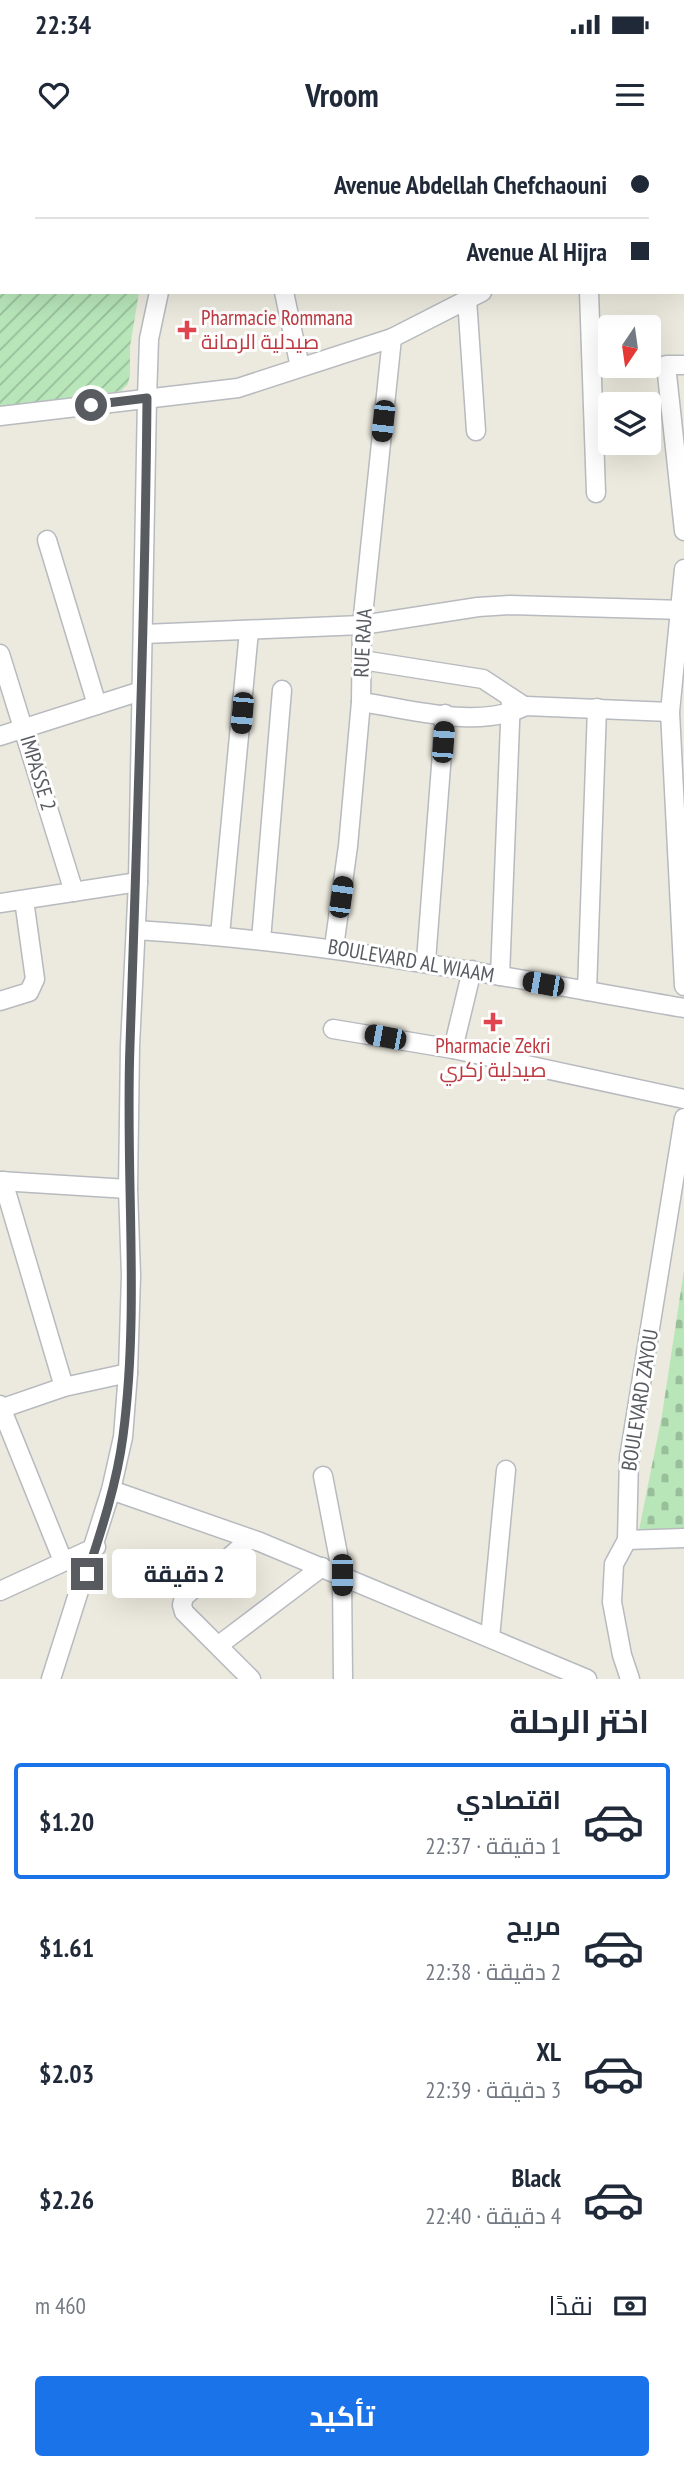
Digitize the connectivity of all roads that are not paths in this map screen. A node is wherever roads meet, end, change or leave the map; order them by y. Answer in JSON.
{"nodes":[{"id":1,"x":159,"y":294,"type":"edge"},
{"id":2,"x":284,"y":294,"type":"edge"},
{"id":3,"x":589,"y":294,"type":"edge"},
{"id":4,"x":474,"y":296,"type":"edge"},
{"id":5,"x":392,"y":338,"type":"junction"},
{"id":6,"x":675,"y":365,"type":"edge"},
{"id":7,"x":300,"y":367,"type":"junction"},
{"id":8,"x":147,"y":398,"type":"junction"},
{"id":9,"x":0,"y":416,"type":"edge"},
{"id":10,"x":475,"y":431,"type":"dead end"},
{"id":11,"x":596,"y":493,"type":"dead end"},
{"id":12,"x":684,"y":531,"type":"edge"},
{"id":13,"x":47,"y":540,"type":"dead end"},
{"id":14,"x":684,"y":569,"type":"edge"},
{"id":15,"x":683,"y":610,"type":"edge"},
{"id":16,"x":362,"y":625,"type":"junction"},
{"id":17,"x":249,"y":631,"type":"junction"},
{"id":18,"x":144,"y":634,"type":"junction"},
{"id":19,"x":0,"y":654,"type":"edge"},
{"id":20,"x":362,"y":660,"type":"junction"},
{"id":21,"x":282,"y":690,"type":"dead end"},
{"id":22,"x":141,"y":691,"type":"junction"},
{"id":23,"x":360,"y":702,"type":"junction"},
{"id":24,"x":97,"y":705,"type":"junction"},
{"id":25,"x":516,"y":706,"type":"junction"},
{"id":26,"x":597,"y":708,"type":"junction"},
{"id":27,"x":670,"y":712,"type":"junction"},
{"id":28,"x":445,"y":714,"type":"junction"},
{"id":29,"x":24,"y":727,"type":"junction"},
{"id":30,"x":0,"y":736,"type":"edge"},
{"id":31,"x":138,"y":882,"type":"junction"},
{"id":32,"x":74,"y":892,"type":"junction"},
{"id":33,"x":24,"y":900,"type":"junction"},
{"id":34,"x":0,"y":903,"type":"edge"},
{"id":35,"x":136,"y":930,"type":"junction"},
{"id":36,"x":220,"y":935,"type":"junction"},
{"id":37,"x":261,"y":940,"type":"junction"},
{"id":38,"x":334,"y":947,"type":"junction"},
{"id":39,"x":426,"y":961,"type":"junction"},
{"id":40,"x":472,"y":970,"type":"junction"},
{"id":41,"x":500,"y":976,"type":"junction"},
{"id":42,"x":684,"y":986,"type":"edge"},
{"id":43,"x":587,"y":991,"type":"junction"},
{"id":44,"x":0,"y":1001,"type":"edge"},
{"id":45,"x":684,"y":1009,"type":"edge"},
{"id":46,"x":334,"y":1029,"type":"dead end"},
{"id":47,"x":453,"y":1049,"type":"junction"},
{"id":48,"x":684,"y":1099,"type":"edge"},
{"id":49,"x":684,"y":1118,"type":"edge"},
{"id":50,"x":2,"y":1181,"type":"edge"},
{"id":51,"x":128,"y":1189,"type":"junction"},
{"id":52,"x":128,"y":1373,"type":"junction"},
{"id":53,"x":64,"y":1387,"type":"junction"},
{"id":54,"x":0,"y":1408,"type":"edge"},
{"id":55,"x":506,"y":1469,"type":"dead end"},
{"id":56,"x":323,"y":1476,"type":"dead end"},
{"id":57,"x":111,"y":1490,"type":"junction"},
{"id":58,"x":684,"y":1538,"type":"edge"},
{"id":59,"x":250,"y":1539,"type":"junction"},
{"id":60,"x":627,"y":1540,"type":"junction"},
{"id":61,"x":96,"y":1547,"type":"junction"},
{"id":62,"x":63,"y":1561,"type":"junction"},
{"id":63,"x":322,"y":1567,"type":"junction"},
{"id":64,"x":342,"y":1575,"type":"junction"},
{"id":65,"x":0,"y":1591,"type":"edge"},
{"id":66,"x":490,"y":1637,"type":"junction"},
{"id":67,"x":219,"y":1645,"type":"junction"},
{"id":68,"x":51,"y":1679,"type":"edge"},
{"id":69,"x":251,"y":1679,"type":"edge"},
{"id":70,"x":343,"y":1679,"type":"edge"},
{"id":71,"x":587,"y":1679,"type":"edge"},
{"id":72,"x":630,"y":1679,"type":"edge"}],
"edges":[{"from":1,"to":8,"type":"street"},
{"from":2,"to":7,"type":"street"},
{"from":3,"to":11,"type":"street"},
{"from":4,"to":5,"type":"street"},
{"from":4,"to":10,"type":"street"},
{"from":5,"to":7,"type":"street"},
{"from":5,"to":16,"type":"street","name":"RUE RAJA"},
{"from":6,"to":12,"type":"street"},
{"from":7,"to":8,"type":"street"},
{"from":8,"to":9,"type":"street"},
{"from":8,"to":18,"type":"street"},
{"from":13,"to":24,"type":"street"},
{"from":14,"to":15,"type":"street"},
{"from":15,"to":16,"type":"street"},
{"from":15,"to":27,"type":"street"},
{"from":16,"to":17,"type":"street"},
{"from":16,"to":20,"type":"street","name":"RUE RAJA"},
{"from":17,"to":18,"type":"street"},
{"from":17,"to":36,"type":"street"},
{"from":18,"to":22,"type":"street"},
{"from":19,"to":29,"type":"street","name":"IMPASSE 2"},
{"from":20,"to":23,"type":"street","name":"RUE RAJA"},
{"from":20,"to":25,"type":"street"},
{"from":21,"to":37,"type":"street"},
{"from":22,"to":24,"type":"street"},
{"from":22,"to":31,"type":"street"},
{"from":23,"to":28,"type":"street"},
{"from":23,"to":38,"type":"street","name":"RUE RAJA"},
{"from":24,"to":29,"type":"street"},
{"from":25,"to":26,"type":"street"},
{"from":25,"to":28,"type":"street"},
{"from":25,"to":41,"type":"street"},
{"from":26,"to":27,"type":"street"},
{"from":26,"to":43,"type":"street"},
{"from":27,"to":42,"type":"street"},
{"from":28,"to":39,"type":"street"},
{"from":29,"to":30,"type":"street"},
{"from":29,"to":32,"type":"street","name":"IMPASSE 2"},
{"from":31,"to":32,"type":"street"},
{"from":31,"to":35,"type":"street"},
{"from":32,"to":33,"type":"street"},
{"from":33,"to":34,"type":"street"},
{"from":33,"to":44,"type":"street"},
{"from":35,"to":36,"type":"street","name":"BOULEVARD AL WIAAM"},
{"from":35,"to":51,"type":"street"},
{"from":36,"to":37,"type":"street","name":"BOULEVARD AL WIAAM"},
{"from":37,"to":38,"type":"street","name":"BOULEVARD AL WIAAM"},
{"from":38,"to":39,"type":"street","name":"BOULEVARD AL WIAAM"},
{"from":39,"to":40,"type":"street","name":"BOULEVARD AL WIAAM"},
{"from":40,"to":41,"type":"street","name":"BOULEVARD AL WIAAM"},
{"from":40,"to":47,"type":"street"},
{"from":41,"to":43,"type":"street","name":"BOULEVARD AL WIAAM"},
{"from":43,"to":45,"type":"street","name":"BOULEVARD AL WIAAM"},
{"from":46,"to":47,"type":"street"},
{"from":47,"to":48,"type":"street"},
{"from":49,"to":60,"type":"street","name":"BOULEVARD ZAYOU"},
{"from":50,"to":51,"type":"street"},
{"from":50,"to":53,"type":"street"},
{"from":51,"to":52,"type":"street"},
{"from":52,"to":53,"type":"street"},
{"from":52,"to":57,"type":"street"},
{"from":53,"to":54,"type":"street"},
{"from":54,"to":62,"type":"street"},
{"from":55,"to":66,"type":"street"},
{"from":56,"to":64,"type":"street"},
{"from":57,"to":59,"type":"street"},
{"from":57,"to":61,"type":"street"},
{"from":58,"to":60,"type":"street"},
{"from":59,"to":63,"type":"street"},
{"from":59,"to":67,"type":"street"},
{"from":60,"to":72,"type":"street","name":"BOULEVARD ZAYOU"},
{"from":61,"to":62,"type":"street"},
{"from":61,"to":68,"type":"street"},
{"from":62,"to":65,"type":"street"},
{"from":63,"to":64,"type":"street"},
{"from":63,"to":67,"type":"street"},
{"from":64,"to":66,"type":"street"},
{"from":64,"to":70,"type":"street"},
{"from":66,"to":71,"type":"street"},
{"from":67,"to":69,"type":"street"}]}
